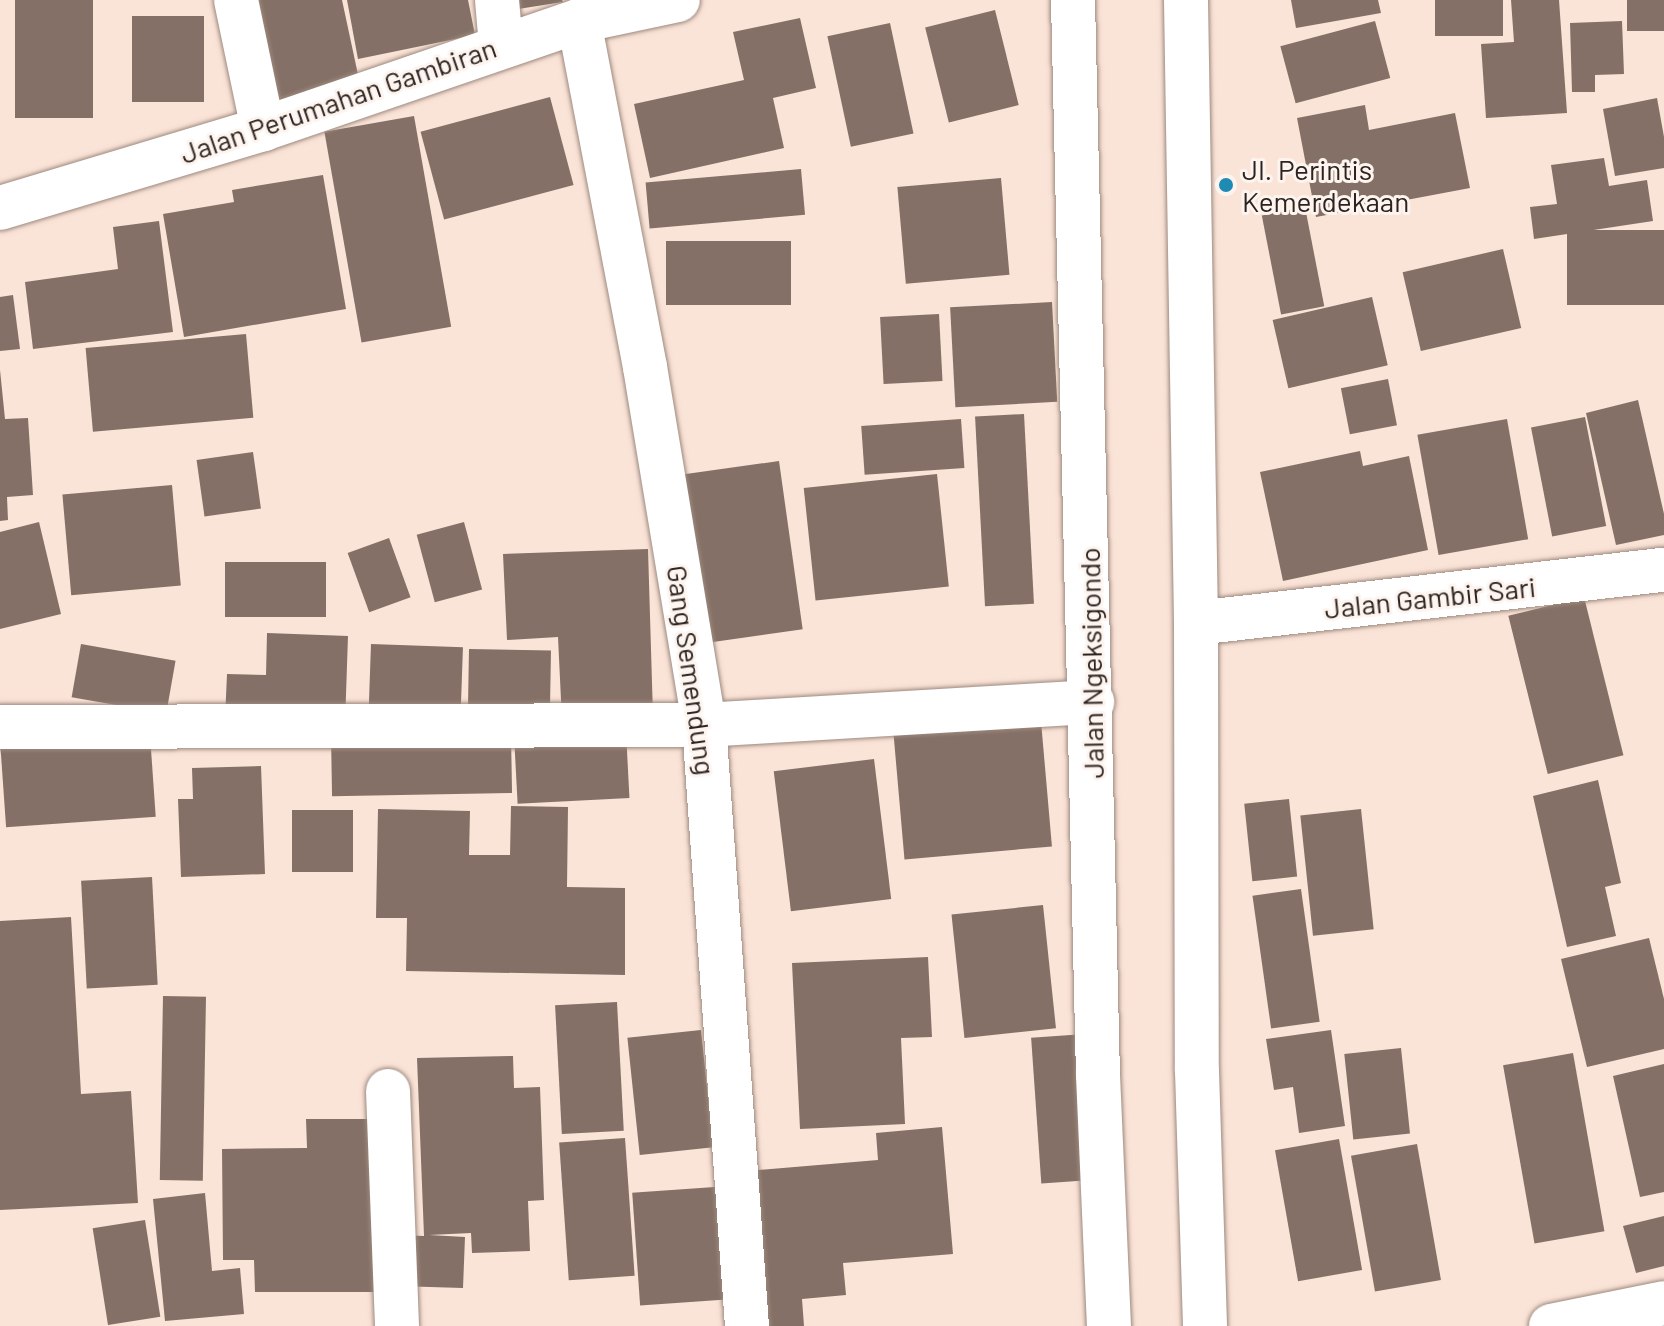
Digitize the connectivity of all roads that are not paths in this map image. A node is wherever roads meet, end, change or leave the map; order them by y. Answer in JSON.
{"nodes":[{"id":1,"x":236,"y":0,"type":"edge"},
{"id":2,"x":497,"y":0,"type":"edge"},
{"id":3,"x":678,"y":0,"type":"edge"},
{"id":4,"x":1073,"y":0,"type":"edge"},
{"id":5,"x":1186,"y":0,"type":"edge"},
{"id":6,"x":579,"y":21,"type":"junction"},
{"id":7,"x":501,"y":46,"type":"junction"},
{"id":8,"x":263,"y":129,"type":"junction"},
{"id":9,"x":0,"y":208,"type":"edge"},
{"id":10,"x":1664,"y":570,"type":"edge"},
{"id":11,"x":1196,"y":623,"type":"junction"},
{"id":12,"x":1092,"y":702,"type":"junction"},
{"id":13,"x":704,"y":725,"type":"junction"},
{"id":14,"x":0,"y":727,"type":"edge"},
{"id":15,"x":388,"y":1091,"type":"dead end"},
{"id":16,"x":1664,"y":1303,"type":"edge"},
{"id":17,"x":397,"y":1326,"type":"edge"},
{"id":18,"x":747,"y":1326,"type":"edge"},
{"id":19,"x":1109,"y":1326,"type":"edge"},
{"id":20,"x":1205,"y":1326,"type":"edge"},
{"id":21,"x":1551,"y":1326,"type":"edge"}],
"edges":[{"from":1,"to":8,"type":"street"},
{"from":2,"to":7,"type":"street"},
{"from":3,"to":6,"type":"street","name":"Jalan Perumahan Gambiran"},
{"from":4,"to":12,"type":"street","name":"Jalan Ngeksigondo"},
{"from":5,"to":11,"type":"street"},
{"from":6,"to":7,"type":"street","name":"Jalan Perumahan Gambiran"},
{"from":6,"to":13,"type":"street","name":"Gang Semendung"},
{"from":7,"to":8,"type":"street","name":"Jalan Perumahan Gambiran"},
{"from":8,"to":9,"type":"street","name":"Jalan Perumahan Gambiran"},
{"from":10,"to":11,"type":"street","name":"Jalan Gambir Sari"},
{"from":11,"to":20,"type":"street"},
{"from":12,"to":13,"type":"street"},
{"from":12,"to":19,"type":"street","name":"Jalan Ngeksigondo"},
{"from":13,"to":14,"type":"street"},
{"from":13,"to":18,"type":"street","name":"Gang Semendung"},
{"from":15,"to":17,"type":"street"},
{"from":16,"to":21,"type":"street"}]}
